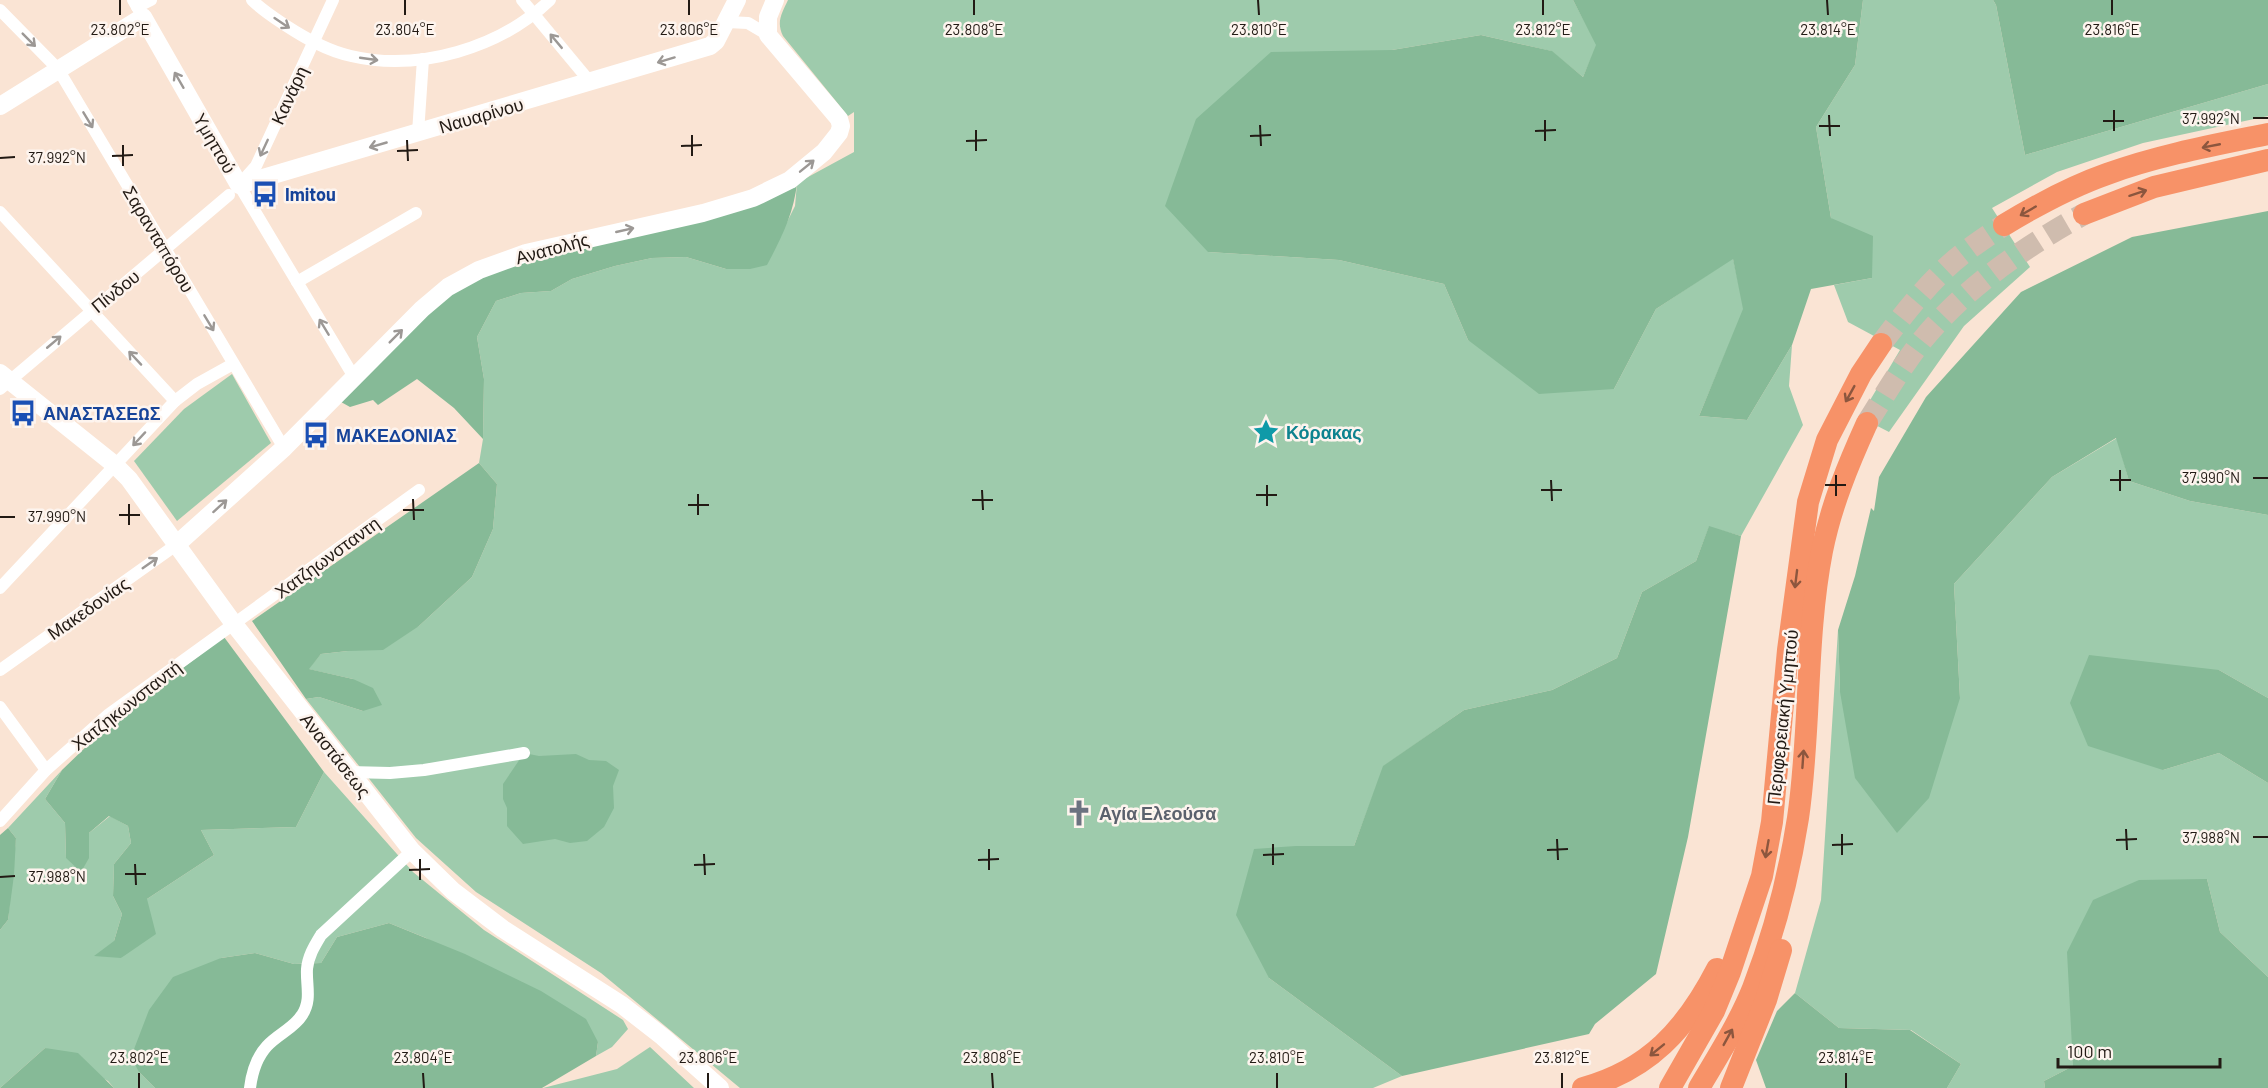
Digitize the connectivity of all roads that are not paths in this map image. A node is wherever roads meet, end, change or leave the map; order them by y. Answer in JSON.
{"nodes":[{"id":1,"x":151,"y":0,"type":"edge"},
{"id":2,"x":252,"y":0,"type":"edge"},
{"id":3,"x":333,"y":0,"type":"edge"},
{"id":4,"x":522,"y":0,"type":"edge"},
{"id":5,"x":550,"y":0,"type":"edge"},
{"id":6,"x":737,"y":0,"type":"edge"},
{"id":7,"x":775,"y":0,"type":"edge"},
{"id":8,"x":138,"y":8,"type":"edge"},
{"id":9,"x":0,"y":10,"type":"edge"},
{"id":10,"x":534,"y":15,"type":"junction"},
{"id":11,"x":768,"y":26,"type":"junction"},
{"id":12,"x":723,"y":29,"type":"junction"},
{"id":13,"x":314,"y":42,"type":"junction"},
{"id":14,"x":423,"y":59,"type":"junction"},
{"id":15,"x":58,"y":69,"type":"junction"},
{"id":16,"x":591,"y":83,"type":"junction"},
{"id":17,"x":0,"y":106,"type":"edge"},
{"id":18,"x":418,"y":133,"type":"junction"},
{"id":19,"x":2268,"y":134,"type":"edge"},
{"id":20,"x":2268,"y":160,"type":"edge"},
{"id":21,"x":234,"y":190,"type":"junction"},
{"id":22,"x":0,"y":212,"type":"edge"},
{"id":23,"x":416,"y":213,"type":"dead end"},
{"id":24,"x":2084,"y":214,"type":"tunnel mouth"},
{"id":25,"x":2004,"y":225,"type":"tunnel mouth"},
{"id":26,"x":165,"y":250,"type":"junction"},
{"id":27,"x":297,"y":282,"type":"junction"},
{"id":28,"x":91,"y":311,"type":"junction"},
{"id":29,"x":1881,"y":344,"type":"tunnel mouth"},
{"id":30,"x":233,"y":363,"type":"junction"},
{"id":31,"x":354,"y":377,"type":"junction"},
{"id":32,"x":2,"y":382,"type":"edge"},
{"id":33,"x":175,"y":401,"type":"junction"},
{"id":34,"x":1868,"y":423,"type":"tunnel mouth"},
{"id":35,"x":285,"y":448,"type":"junction"},
{"id":36,"x":116,"y":465,"type":"junction"},
{"id":37,"x":419,"y":490,"type":"dead end"},
{"id":38,"x":176,"y":545,"type":"junction"},
{"id":39,"x":0,"y":588,"type":"edge"},
{"id":40,"x":234,"y":624,"type":"junction"},
{"id":41,"x":0,"y":670,"type":"edge"},
{"id":42,"x":0,"y":707,"type":"edge"},
{"id":43,"x":524,"y":753,"type":"dead end"},
{"id":44,"x":46,"y":770,"type":"junction"},
{"id":45,"x":350,"y":772,"type":"junction"},
{"id":46,"x":1798,"y":818,"type":"junction"},
{"id":47,"x":0,"y":821,"type":"edge"},
{"id":48,"x":412,"y":851,"type":"junction"},
{"id":49,"x":1762,"y":876,"type":"junction"},
{"id":50,"x":250,"y":1088,"type":"edge"},
{"id":51,"x":720,"y":1088,"type":"edge"},
{"id":52,"x":1583,"y":1088,"type":"edge"},
{"id":53,"x":1670,"y":1088,"type":"edge"},
{"id":54,"x":1699,"y":1088,"type":"edge"},
{"id":55,"x":1731,"y":1088,"type":"edge"}],
"edges":[{"from":1,"to":8,"type":"street"},
{"from":2,"to":13,"type":"street","one_way":true},
{"from":3,"to":13,"type":"street","name":"Κανάρη"},
{"from":4,"to":10,"type":"street"},
{"from":5,"to":10,"type":"street"},
{"from":6,"to":11,"type":"street"},
{"from":6,"to":12,"type":"street"},
{"from":7,"to":11,"type":"street"},
{"from":8,"to":15,"type":"street"},
{"from":21,"to":8,"type":"street","name":"Υμηττού","one_way":true},
{"from":9,"to":15,"type":"street","name":"Σαρανταπόρου","one_way":true},
{"from":10,"to":14,"type":"street"},
{"from":16,"to":10,"type":"street","one_way":true},
{"from":11,"to":12,"type":"street","name":"Ανατολής"},
{"from":31,"to":11,"type":"street","name":"Ανατολής","one_way":true},
{"from":12,"to":16,"type":"street","name":"Ναυαρίνου","one_way":true},
{"from":13,"to":14,"type":"street","one_way":true},
{"from":13,"to":21,"type":"street","name":"Κανάρη","one_way":true},
{"from":14,"to":18,"type":"street"},
{"from":15,"to":17,"type":"street"},
{"from":15,"to":26,"type":"street","name":"Σαρανταπόρου","one_way":true},
{"from":16,"to":18,"type":"street","name":"Ναυαρίνου"},
{"from":18,"to":21,"type":"street","name":"Ναυαρίνου","one_way":true},
{"from":19,"to":25,"type":"highway","one_way":true},
{"from":24,"to":20,"type":"highway","one_way":true},
{"from":21,"to":26,"type":"street","name":"Πίνδου"},
{"from":21,"to":27,"type":"street","name":"Υμηττού"},
{"from":22,"to":28,"type":"street"},
{"from":23,"to":27,"type":"street"},
{"from":26,"to":28,"type":"street","name":"Πίνδου"},
{"from":26,"to":30,"type":"street","name":"Σαρανταπόρου","one_way":true},
{"from":31,"to":27,"type":"street","name":"Υμηττού","one_way":true},
{"from":32,"to":28,"type":"street","name":"Πίνδου","one_way":true},
{"from":33,"to":28,"type":"street","one_way":true},
{"from":29,"to":49,"type":"highway","name":"Περιφερειακή Υμηττού","one_way":true},
{"from":30,"to":33,"type":"street"},
{"from":30,"to":35,"type":"street","name":"Σαρανταπόρου"},
{"from":31,"to":35,"type":"street","name":"Ανατολής"},
{"from":32,"to":36,"type":"street","name":"Αναστάσεως"},
{"from":33,"to":36,"type":"street","one_way":true},
{"from":46,"to":34,"type":"highway","name":"Περιφερειακή Υμηττού","one_way":true},
{"from":38,"to":35,"type":"street","name":"Ανατολής","one_way":true},
{"from":36,"to":38,"type":"street","name":"Αναστάσεως"},
{"from":36,"to":39,"type":"street"},
{"from":37,"to":40,"type":"street","name":"Χατζηωνσταντη"},
{"from":38,"to":40,"type":"street","name":"Αναστάσεως"},
{"from":41,"to":38,"type":"street","name":"Μακεδονίας","one_way":true},
{"from":40,"to":44,"type":"street","name":"Χατζηκωνσταντή"},
{"from":40,"to":45,"type":"street","name":"Αναστάσεως"},
{"from":42,"to":44,"type":"street"},
{"from":43,"to":45,"type":"street"},
{"from":44,"to":47,"type":"street","name":"Χατζηκωνσταντή"},
{"from":45,"to":48,"type":"street","name":"Αναστάσεως"},
{"from":54,"to":46,"type":"highway","name":"Περιφερειακή Υμηττού","one_way":true},
{"from":46,"to":55,"type":"highway"},
{"from":48,"to":50,"type":"street"},
{"from":48,"to":51,"type":"street","name":"Αναστάσεως"},
{"from":49,"to":52,"type":"highway","one_way":true},
{"from":49,"to":53,"type":"highway","name":"Περιφερειακή Υμηττού"}]}
